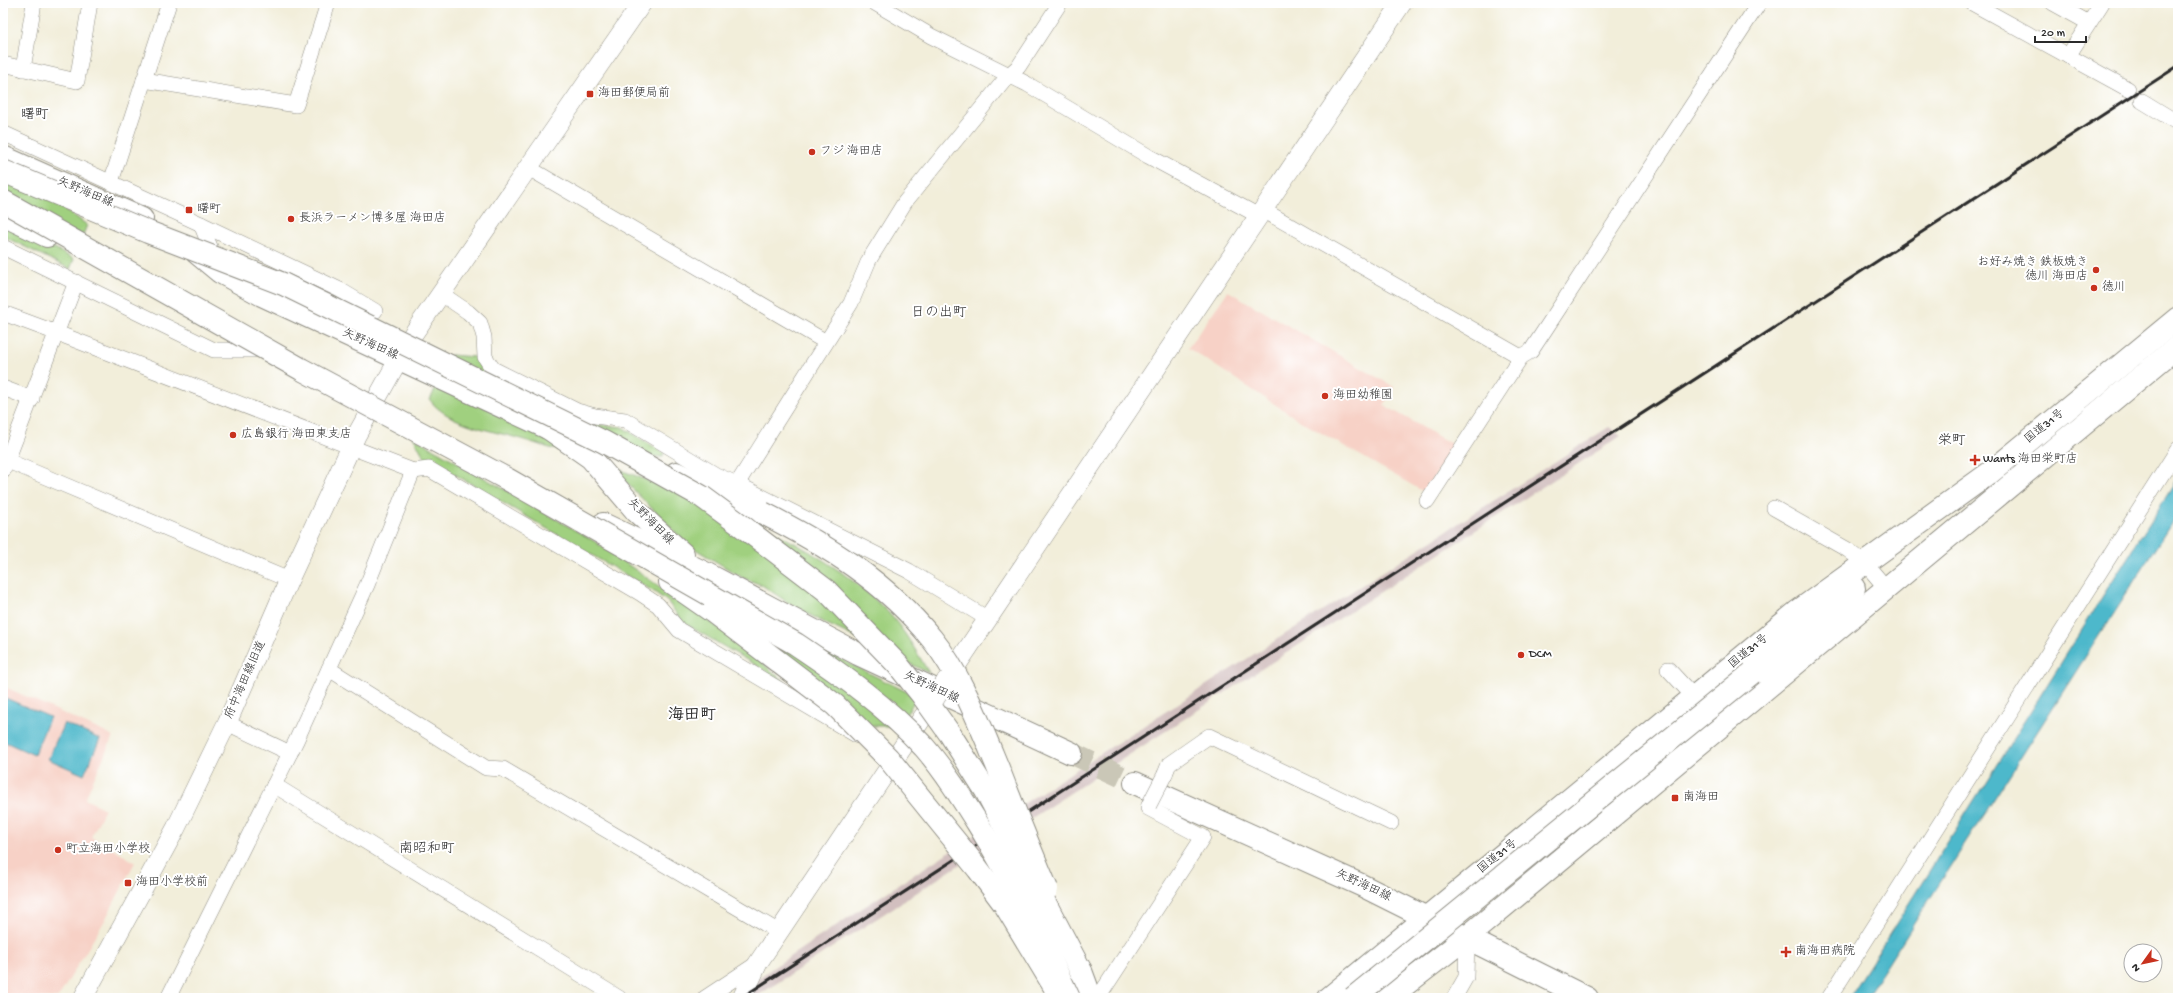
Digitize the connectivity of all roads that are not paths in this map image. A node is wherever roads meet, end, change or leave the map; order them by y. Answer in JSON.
{"nodes":[{"id":1,"x":34,"y":3,"type":"edge"},
{"id":2,"x":90,"y":3,"type":"edge"},
{"id":3,"x":169,"y":3,"type":"edge"},
{"id":4,"x":328,"y":3,"type":"edge"},
{"id":5,"x":642,"y":3,"type":"edge"},
{"id":6,"x":875,"y":3,"type":"edge"},
{"id":7,"x":1060,"y":3,"type":"edge"},
{"id":8,"x":1402,"y":3,"type":"edge"},
{"id":9,"x":1759,"y":3,"type":"edge"},
{"id":10,"x":1972,"y":3,"type":"edge"},
{"id":11,"x":2054,"y":3,"type":"edge"},
{"id":12,"x":2102,"y":3,"type":"edge"},
{"id":13,"x":2089,"y":23,"type":"junction"},
{"id":14,"x":2068,"y":56,"type":"junction"},
{"id":15,"x":3,"y":64,"type":"edge"},
{"id":16,"x":23,"y":69,"type":"junction"},
{"id":17,"x":1008,"y":76,"type":"junction"},
{"id":18,"x":144,"y":80,"type":"junction"},
{"id":19,"x":2128,"y":89,"type":"dead end"},
{"id":20,"x":2142,"y":101,"type":"dead end"},
{"id":21,"x":2178,"y":123,"type":"edge"},
{"id":22,"x":3,"y":133,"type":"edge"},
{"id":23,"x":3,"y":157,"type":"edge"},
{"id":24,"x":527,"y":167,"type":"junction"},
{"id":25,"x":3,"y":171,"type":"edge"},
{"id":26,"x":111,"y":182,"type":"junction"},
{"id":27,"x":3,"y":201,"type":"edge"},
{"id":28,"x":1261,"y":213,"type":"junction"},
{"id":29,"x":3,"y":215,"type":"edge"},
{"id":30,"x":201,"y":224,"type":"junction"},
{"id":31,"x":3,"y":246,"type":"edge"},
{"id":32,"x":220,"y":272,"type":"junction"},
{"id":33,"x":76,"y":282,"type":"junction"},
{"id":34,"x":440,"y":293,"type":"junction"},
{"id":35,"x":375,"y":311,"type":"dead end"},
{"id":36,"x":3,"y":314,"type":"edge"},
{"id":37,"x":2178,"y":318,"type":"edge"},
{"id":38,"x":57,"y":333,"type":"junction"},
{"id":39,"x":826,"y":342,"type":"junction"},
{"id":40,"x":2178,"y":346,"type":"edge"},
{"id":41,"x":264,"y":350,"type":"junction"},
{"id":42,"x":1521,"y":357,"type":"junction"},
{"id":43,"x":399,"y":358,"type":"junction"},
{"id":44,"x":3,"y":388,"type":"edge"},
{"id":45,"x":32,"y":399,"type":"junction"},
{"id":46,"x":374,"y":406,"type":"junction"},
{"id":47,"x":548,"y":428,"type":"junction"},
{"id":48,"x":351,"y":448,"type":"junction"},
{"id":49,"x":2178,"y":449,"type":"edge"},
{"id":50,"x":5,"y":466,"type":"edge"},
{"id":51,"x":413,"y":471,"type":"junction"},
{"id":52,"x":737,"y":484,"type":"junction"},
{"id":53,"x":544,"y":495,"type":"junction"},
{"id":54,"x":1427,"y":500,"type":"dead end"},
{"id":55,"x":1774,"y":508,"type":"dead end"},
{"id":56,"x":1869,"y":567,"type":"junction"},
{"id":57,"x":708,"y":574,"type":"junction"},
{"id":58,"x":289,"y":580,"type":"junction"},
{"id":59,"x":1886,"y":588,"type":"junction"},
{"id":60,"x":988,"y":619,"type":"junction"},
{"id":61,"x":329,"y":669,"type":"junction"},
{"id":62,"x":1668,"y":669,"type":"dead end"},
{"id":63,"x":1694,"y":697,"type":"junction"},
{"id":64,"x":227,"y":723,"type":"junction"},
{"id":65,"x":290,"y":753,"type":"junction"},
{"id":66,"x":1071,"y":753,"type":"tunnel mouth"},
{"id":67,"x":895,"y":758,"type":"junction"},
{"id":68,"x":1135,"y":783,"type":"tunnel mouth"},
{"id":69,"x":274,"y":785,"type":"junction"},
{"id":70,"x":1391,"y":823,"type":"dead end"},
{"id":71,"x":1425,"y":917,"type":"junction"},
{"id":72,"x":779,"y":932,"type":"junction"},
{"id":73,"x":1467,"y":936,"type":"junction"},
{"id":74,"x":758,"y":963,"type":"junction"},
{"id":75,"x":1081,"y":971,"type":"junction"},
{"id":76,"x":1101,"y":995,"type":"edge"},
{"id":77,"x":84,"y":998,"type":"edge"},
{"id":78,"x":168,"y":998,"type":"edge"},
{"id":79,"x":619,"y":998,"type":"edge"},
{"id":80,"x":706,"y":998,"type":"edge"},
{"id":81,"x":742,"y":998,"type":"edge"},
{"id":82,"x":1060,"y":998,"type":"edge"},
{"id":83,"x":1069,"y":998,"type":"edge"},
{"id":84,"x":1329,"y":998,"type":"edge"},
{"id":85,"x":1353,"y":998,"type":"edge"},
{"id":86,"x":1388,"y":998,"type":"edge"},
{"id":87,"x":1454,"y":998,"type":"edge"},
{"id":88,"x":1587,"y":998,"type":"edge"},
{"id":89,"x":1828,"y":998,"type":"edge"}],
"edges":[{"from":1,"to":16,"type":"street"},
{"from":2,"to":16,"type":"street"},
{"from":3,"to":18,"type":"street"},
{"from":4,"to":18,"type":"street"},
{"from":5,"to":24,"type":"street","name":"府中海田線旧道"},
{"from":6,"to":17,"type":"street"},
{"from":7,"to":17,"type":"street"},
{"from":8,"to":28,"type":"street"},
{"from":9,"to":42,"type":"street"},
{"from":10,"to":14,"type":"street"},
{"from":11,"to":13,"type":"street"},
{"from":12,"to":13,"type":"street"},
{"from":13,"to":14,"type":"street"},
{"from":14,"to":19,"type":"street"},
{"from":15,"to":16,"type":"street"},
{"from":17,"to":28,"type":"street"},
{"from":17,"to":39,"type":"street"},
{"from":18,"to":26,"type":"street"},
{"from":20,"to":21,"type":"street"},
{"from":22,"to":26,"type":"street"},
{"from":23,"to":32,"type":"main road","name":"矢野海田線"},
{"from":24,"to":34,"type":"street","name":"府中海田線旧道"},
{"from":24,"to":39,"type":"street"},
{"from":25,"to":75,"type":"main road","bridge":true},
{"from":26,"to":30,"type":"street"},
{"from":27,"to":83,"type":"main road","bridge":true},
{"from":28,"to":42,"type":"street"},
{"from":28,"to":60,"type":"street"},
{"from":29,"to":41,"type":"main road","name":"矢野海田線"},
{"from":30,"to":32,"type":"street"},
{"from":30,"to":35,"type":"street"},
{"from":31,"to":33,"type":"street"},
{"from":32,"to":43,"type":"main road","name":"矢野海田線"},
{"from":33,"to":38,"type":"street"},
{"from":33,"to":41,"type":"street"},
{"from":34,"to":43,"type":"street","name":"府中海田線旧道"},
{"from":34,"to":52,"type":"street"},
{"from":36,"to":38,"type":"street"},
{"from":37,"to":56,"type":"main road","name":"国道31号"},
{"from":38,"to":45,"type":"street"},
{"from":38,"to":48,"type":"street"},
{"from":39,"to":52,"type":"street"},
{"from":40,"to":59,"type":"main road","name":"国道31号"},
{"from":41,"to":46,"type":"main road","name":"矢野海田線"},
{"from":42,"to":54,"type":"street"},
{"from":43,"to":46,"type":"street","name":"府中海田線旧道"},
{"from":43,"to":47,"type":"main road","name":"矢野海田線"},
{"from":44,"to":45,"type":"street"},
{"from":45,"to":50,"type":"street"},
{"from":46,"to":48,"type":"street","name":"府中海田線旧道"},
{"from":46,"to":53,"type":"main road","name":"矢野海田線"},
{"from":47,"to":57,"type":"main road","name":"矢野海田線"},
{"from":47,"to":75,"type":"main road","bridge":true},
{"from":48,"to":51,"type":"street"},
{"from":48,"to":58,"type":"street","name":"府中海田線旧道"},
{"from":49,"to":89,"type":"street"},
{"from":50,"to":58,"type":"street"},
{"from":51,"to":61,"type":"street"},
{"from":51,"to":67,"type":"street"},
{"from":52,"to":60,"type":"street"},
{"from":53,"to":57,"type":"main road","name":"矢野海田線"},
{"from":53,"to":82,"type":"main road","bridge":true},
{"from":55,"to":56,"type":"street"},
{"from":56,"to":59,"type":"street"},
{"from":56,"to":63,"type":"main road","name":"国道31号"},
{"from":56,"to":85,"type":"main road","bridge":true},
{"from":57,"to":66,"type":"main road","name":"矢野海田線"},
{"from":58,"to":64,"type":"street","name":"府中海田線旧道"},
{"from":59,"to":73,"type":"main road","name":"国道31号"},
{"from":60,"to":67,"type":"street","bridge":true},
{"from":61,"to":65,"type":"street"},
{"from":61,"to":72,"type":"street"},
{"from":62,"to":63,"type":"street"},
{"from":63,"to":71,"type":"main road","name":"国道31号"},
{"from":64,"to":65,"type":"street"},
{"from":64,"to":77,"type":"street","name":"府中海田線旧道"},
{"from":65,"to":69,"type":"street"},
{"from":67,"to":72,"type":"street"},
{"from":68,"to":71,"type":"main road","name":"矢野海田線"},
{"from":69,"to":78,"type":"street"},
{"from":69,"to":79,"type":"street"},
{"from":70,"to":76,"type":"street","bridge":true},
{"from":71,"to":73,"type":"main road","name":"矢野海田線"},
{"from":71,"to":84,"type":"main road","name":"国道31号"},
{"from":72,"to":74,"type":"street"},
{"from":73,"to":86,"type":"main road","name":"国道31号"},
{"from":73,"to":87,"type":"street"},
{"from":73,"to":88,"type":"main road","name":"矢野海田線"},
{"from":74,"to":80,"type":"street"},
{"from":74,"to":81,"type":"street"},
{"from":75,"to":76,"type":"main road"}]}
